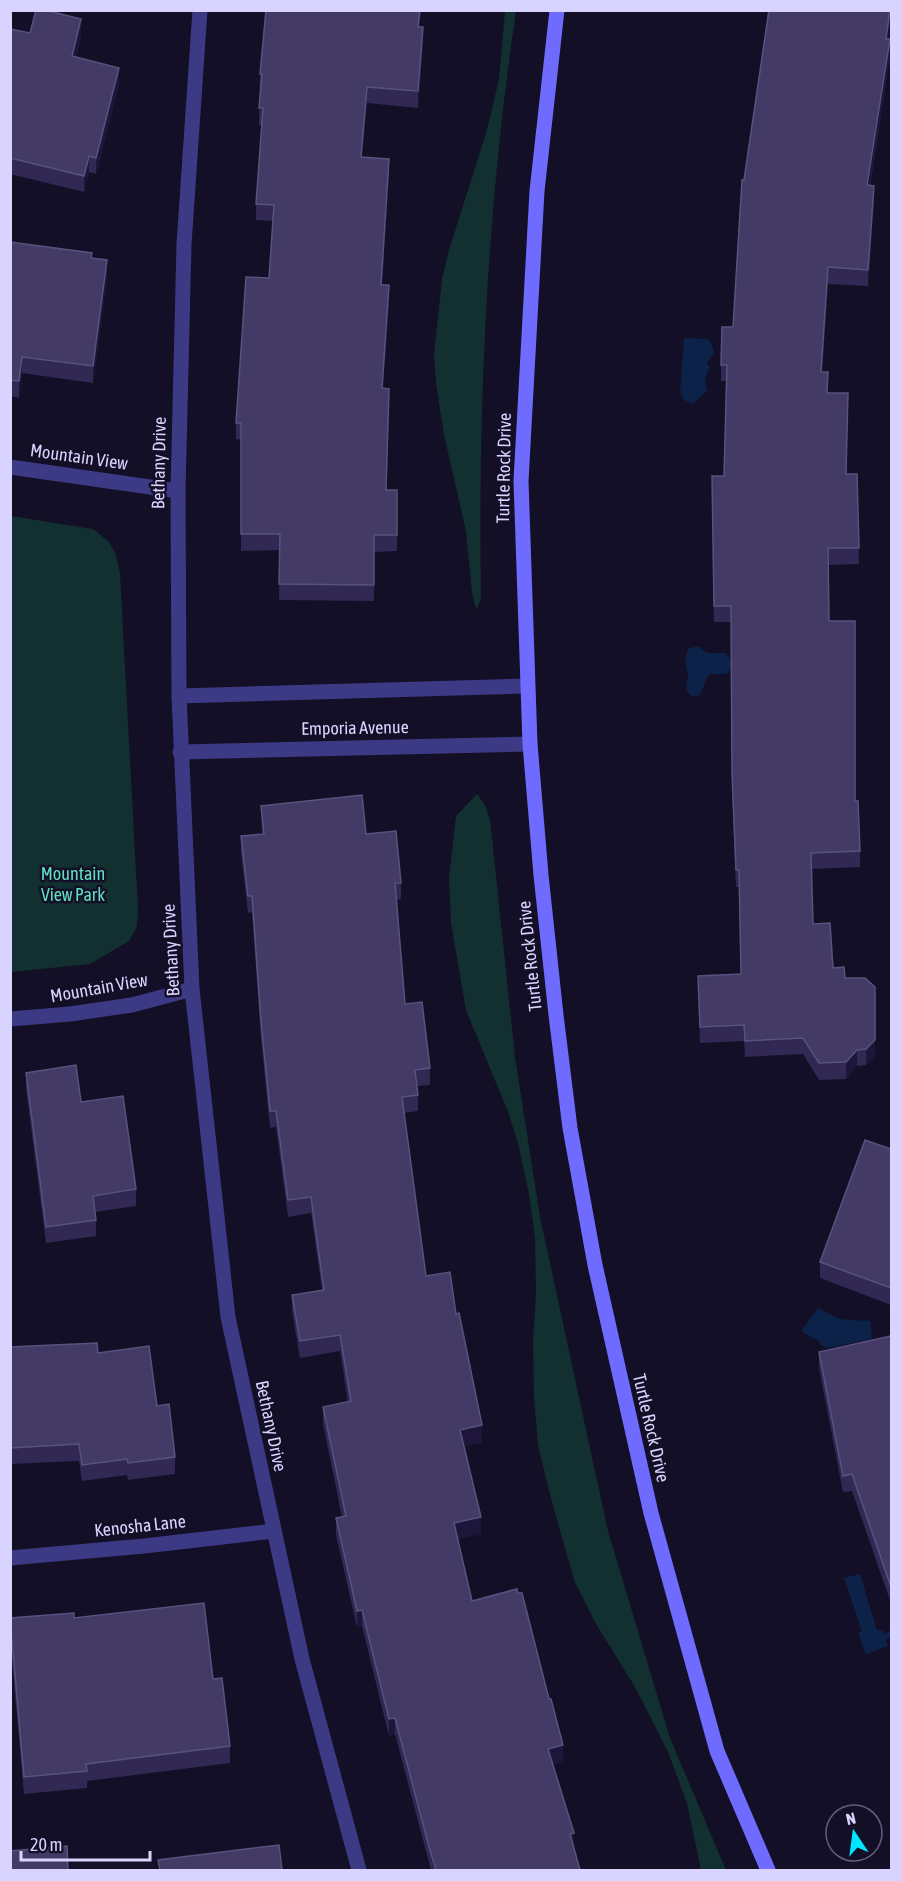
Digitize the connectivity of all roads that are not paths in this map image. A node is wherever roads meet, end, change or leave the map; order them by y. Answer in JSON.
{"nodes":[{"id":1,"x":200,"y":10,"type":"edge"},
{"id":2,"x":557,"y":10,"type":"edge"},
{"id":3,"x":10,"y":467,"type":"edge"},
{"id":4,"x":178,"y":490,"type":"junction"},
{"id":5,"x":527,"y":686,"type":"junction"},
{"id":6,"x":179,"y":696,"type":"junction"},
{"id":7,"x":530,"y":744,"type":"junction"},
{"id":8,"x":180,"y":752,"type":"junction"},
{"id":9,"x":192,"y":989,"type":"junction"},
{"id":10,"x":10,"y":1019,"type":"edge"},
{"id":11,"x":274,"y":1531,"type":"junction"},
{"id":12,"x":10,"y":1558,"type":"edge"},
{"id":13,"x":359,"y":1870,"type":"edge"},
{"id":14,"x":768,"y":1870,"type":"edge"}],
"edges":[{"from":1,"to":4,"type":"street","name":"Bethany Drive"},
{"from":2,"to":5,"type":"street","name":"Turtle Rock Drive"},
{"from":3,"to":4,"type":"street","name":"Mountain View"},
{"from":4,"to":6,"type":"street","name":"Bethany Drive"},
{"from":5,"to":6,"type":"street","name":"Emporia Avenue"},
{"from":5,"to":7,"type":"street","name":"Turtle Rock Drive"},
{"from":6,"to":8,"type":"street","name":"Bethany Drive"},
{"from":7,"to":8,"type":"street","name":"Emporia Avenue"},
{"from":7,"to":14,"type":"street","name":"Turtle Rock Drive"},
{"from":8,"to":9,"type":"street","name":"Bethany Drive"},
{"from":9,"to":10,"type":"street","name":"Mountain View"},
{"from":9,"to":11,"type":"street","name":"Bethany Drive"},
{"from":11,"to":12,"type":"street","name":"Kenosha Lane"},
{"from":11,"to":13,"type":"street","name":"Bethany Drive"}]}
